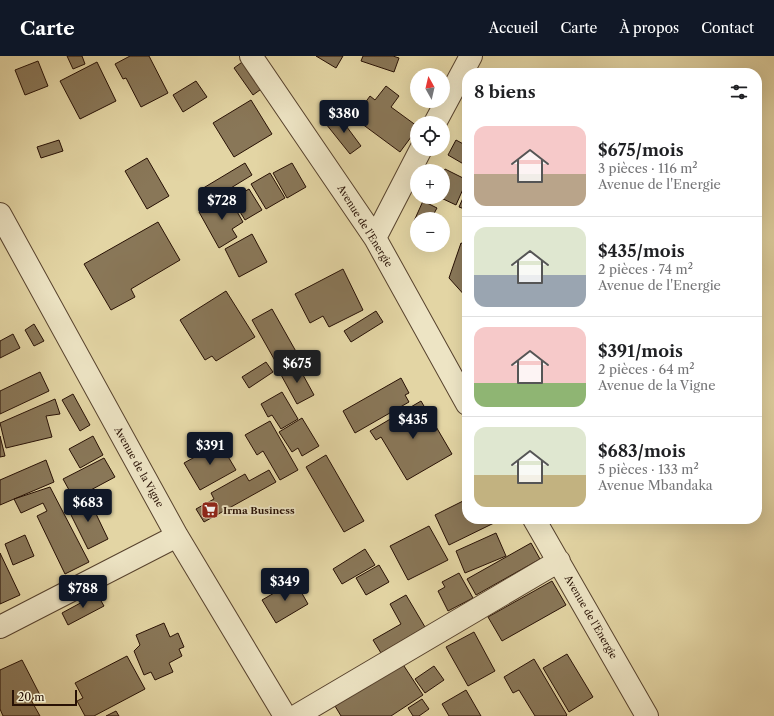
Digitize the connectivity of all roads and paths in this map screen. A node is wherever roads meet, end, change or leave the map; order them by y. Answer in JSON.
{"nodes":[{"id":1,"x":251,"y":56,"type":"edge"},
{"id":2,"x":471,"y":56,"type":"edge"},
{"id":3,"x":465,"y":68,"type":"edge"},
{"id":4,"x":462,"y":73,"type":"edge"},
{"id":5,"x":439,"y":116,"type":"edge"},
{"id":6,"x":417,"y":156,"type":"edge"},
{"id":7,"x":0,"y":214,"type":"edge"},
{"id":8,"x":375,"y":238,"type":"junction"},
{"id":9,"x":462,"y":395,"type":"edge"},
{"id":10,"x":537,"y":524,"type":"edge"},
{"id":11,"x":177,"y":536,"type":"junction"},
{"id":12,"x":559,"y":561,"type":"junction"},
{"id":13,"x":0,"y":626,"type":"edge"},
{"id":14,"x":285,"y":716,"type":"edge"},
{"id":15,"x":296,"y":716,"type":"edge"},
{"id":16,"x":647,"y":716,"type":"edge"}],
"edges":[{"from":1,"to":8,"type":"street","name":"Avenue de l'Energie"},
{"from":2,"to":3,"type":"street"},
{"from":4,"to":5,"type":"street"},
{"from":6,"to":8,"type":"street"},
{"from":7,"to":11,"type":"street","name":"Avenue de la Vigne"},
{"from":8,"to":9,"type":"street","name":"Avenue de l'Energie"},
{"from":10,"to":12,"type":"street","name":"Avenue de l'Energie"},
{"from":11,"to":13,"type":"street"},
{"from":11,"to":14,"type":"street","name":"Avenue de la Vigne"},
{"from":12,"to":15,"type":"street"},
{"from":12,"to":16,"type":"street","name":"Avenue de l'Energie"}]}
